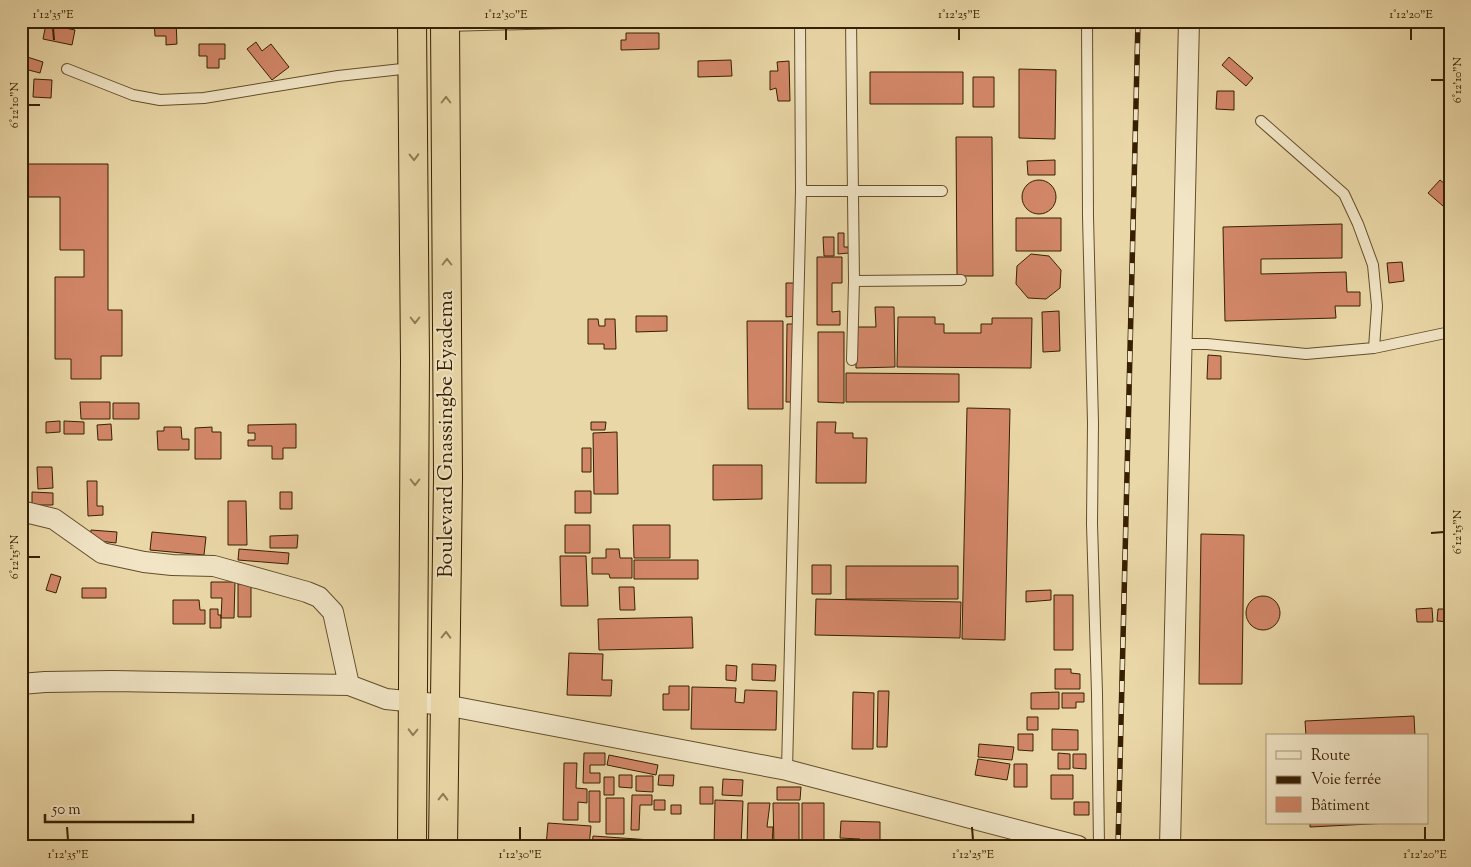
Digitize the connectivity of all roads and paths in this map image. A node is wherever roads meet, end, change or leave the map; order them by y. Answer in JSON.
{"nodes":[{"id":1,"x":412,"y":21,"type":"edge"},
{"id":2,"x":642,"y":21,"type":"edge"},
{"id":3,"x":800,"y":21,"type":"edge"},
{"id":4,"x":851,"y":21,"type":"edge"},
{"id":5,"x":1087,"y":21,"type":"edge"},
{"id":6,"x":1190,"y":21,"type":"edge"},
{"id":7,"x":445,"y":24,"type":"edge"},
{"id":8,"x":413,"y":68,"type":"junction"},
{"id":9,"x":67,"y":69,"type":"dead end"},
{"id":10,"x":1261,"y":121,"type":"dead end"},
{"id":11,"x":853,"y":190,"type":"junction"},
{"id":12,"x":800,"y":191,"type":"junction"},
{"id":13,"x":942,"y":191,"type":"dead end"},
{"id":14,"x":961,"y":280,"type":"dead end"},
{"id":15,"x":854,"y":281,"type":"junction"},
{"id":16,"x":1450,"y":332,"type":"edge"},
{"id":17,"x":1182,"y":344,"type":"junction"},
{"id":18,"x":1374,"y":348,"type":"junction"},
{"id":19,"x":852,"y":360,"type":"dead end"},
{"id":20,"x":21,"y":510,"type":"edge"},
{"id":21,"x":21,"y":684,"type":"edge"},
{"id":22,"x":349,"y":685,"type":"junction"},
{"id":23,"x":414,"y":701,"type":"junction"},
{"id":24,"x":445,"y":705,"type":"junction"},
{"id":25,"x":786,"y":770,"type":"junction"},
{"id":26,"x":412,"y":846,"type":"edge"},
{"id":27,"x":443,"y":846,"type":"edge"},
{"id":28,"x":1078,"y":846,"type":"edge"},
{"id":29,"x":1099,"y":846,"type":"edge"},
{"id":30,"x":1170,"y":846,"type":"edge"}],
"edges":[{"from":1,"to":8,"type":"highway","name":"Boulevard Gnassingbe Eyadema"},
{"from":2,"to":7,"type":"lane"},
{"from":3,"to":12,"type":"lane"},
{"from":4,"to":11,"type":"lane"},
{"from":5,"to":29,"type":"lane"},
{"from":6,"to":17,"type":"street"},
{"from":24,"to":7,"type":"highway","name":"Boulevard Gnassingbe Eyadema","one_way":true},
{"from":8,"to":9,"type":"lane"},
{"from":8,"to":23,"type":"highway","name":"Boulevard Gnassingbe Eyadema","one_way":true},
{"from":10,"to":18,"type":"lane"},
{"from":11,"to":12,"type":"lane"},
{"from":11,"to":13,"type":"lane"},
{"from":11,"to":15,"type":"lane"},
{"from":12,"to":25,"type":"lane"},
{"from":14,"to":15,"type":"lane"},
{"from":15,"to":19,"type":"lane"},
{"from":16,"to":18,"type":"lane"},
{"from":17,"to":18,"type":"lane"},
{"from":17,"to":30,"type":"street"},
{"from":20,"to":22,"type":"street"},
{"from":21,"to":22,"type":"street"},
{"from":22,"to":23,"type":"street"},
{"from":23,"to":24,"type":"street"},
{"from":23,"to":26,"type":"highway","name":"Boulevard Gnassingbe Eyadema","one_way":true},
{"from":24,"to":25,"type":"street"},
{"from":27,"to":24,"type":"highway","name":"Boulevard Gnassingbe Eyadema","one_way":true},
{"from":25,"to":28,"type":"street"}]}
